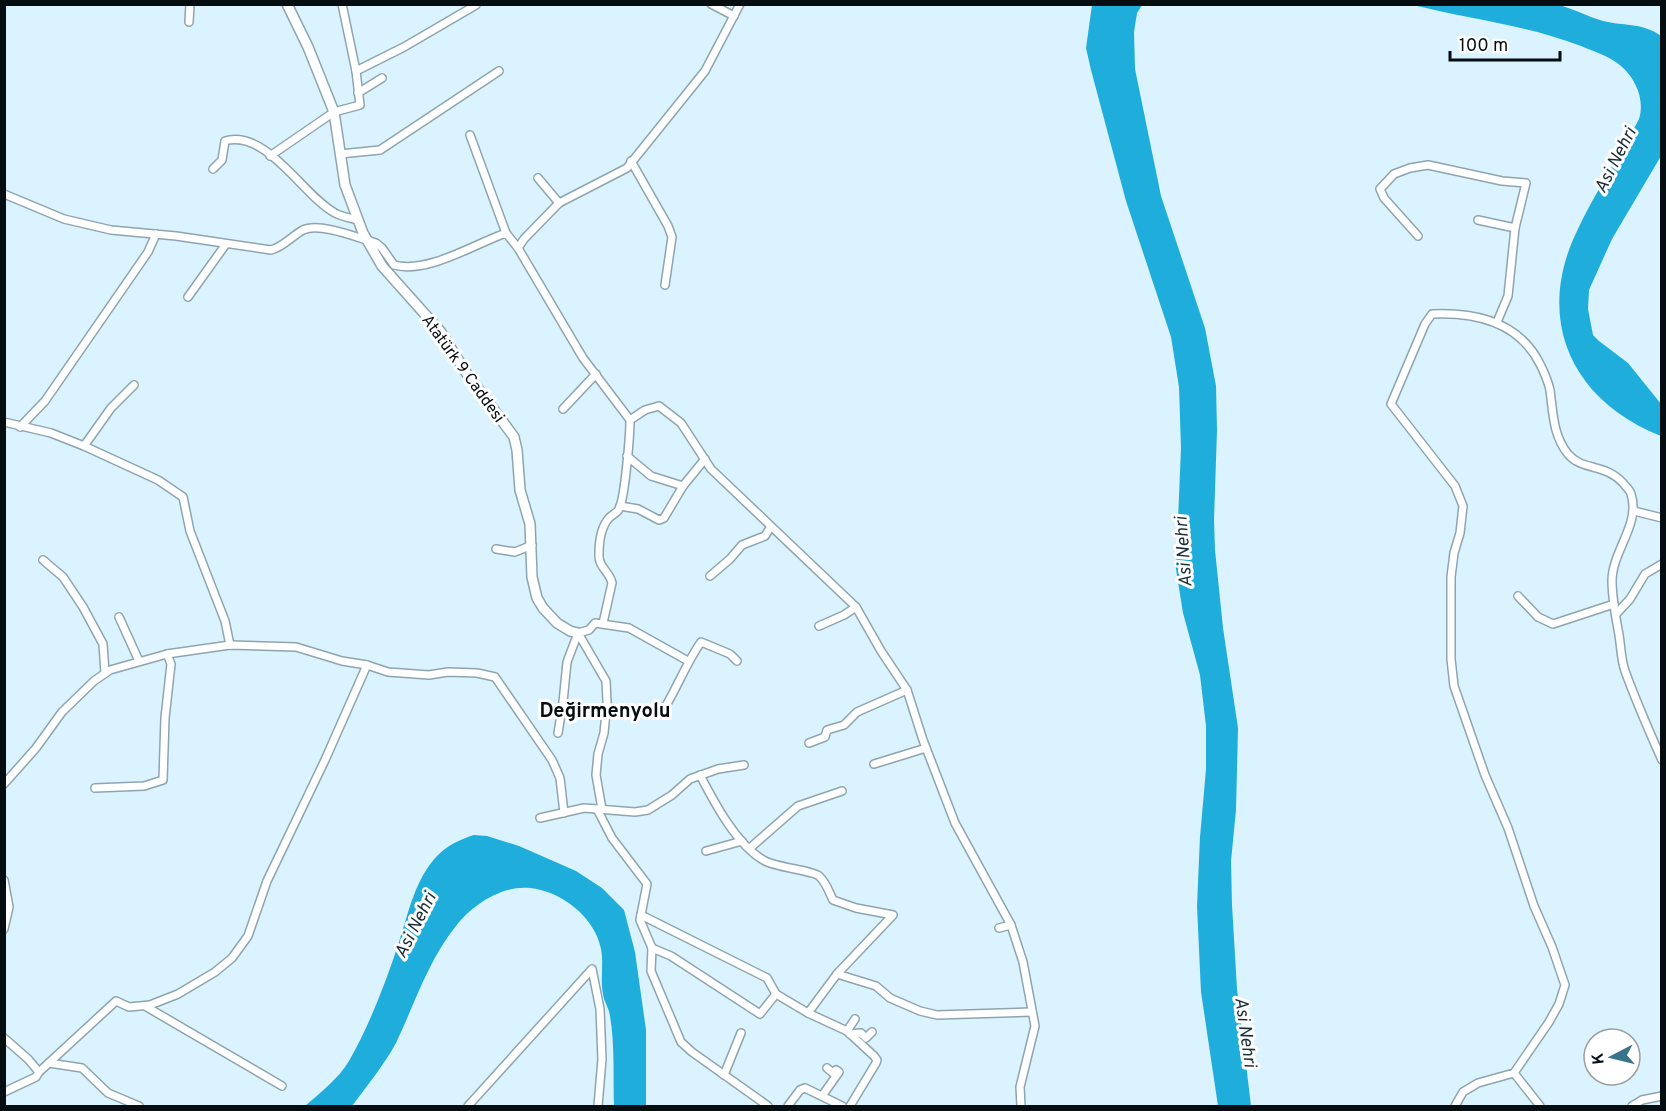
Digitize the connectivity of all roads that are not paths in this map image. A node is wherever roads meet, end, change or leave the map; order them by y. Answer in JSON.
{"nodes":[{"id":1,"x":190,"y":4,"type":"edge"},
{"id":2,"x":287,"y":4,"type":"edge"},
{"id":3,"x":342,"y":4,"type":"edge"},
{"id":4,"x":711,"y":4,"type":"edge"},
{"id":5,"x":740,"y":4,"type":"edge"},
{"id":6,"x":476,"y":5,"type":"edge"},
{"id":7,"x":734,"y":16,"type":"junction"},
{"id":8,"x":189,"y":22,"type":"dead end"},
{"id":9,"x":356,"y":71,"type":"junction"},
{"id":10,"x":499,"y":71,"type":"dead end"},
{"id":11,"x":382,"y":78,"type":"dead end"},
{"id":12,"x":358,"y":93,"type":"junction"},
{"id":13,"x":334,"y":112,"type":"junction"},
{"id":14,"x":470,"y":135,"type":"dead end"},
{"id":15,"x":340,"y":154,"type":"junction"},
{"id":16,"x":270,"y":156,"type":"junction"},
{"id":17,"x":632,"y":162,"type":"junction"},
{"id":18,"x":213,"y":169,"type":"dead end"},
{"id":19,"x":538,"y":178,"type":"dead end"},
{"id":20,"x":4,"y":194,"type":"edge"},
{"id":21,"x":559,"y":203,"type":"junction"},
{"id":22,"x":358,"y":220,"type":"junction"},
{"id":23,"x":1478,"y":220,"type":"dead end"},
{"id":24,"x":1515,"y":228,"type":"junction"},
{"id":25,"x":506,"y":233,"type":"junction"},
{"id":26,"x":156,"y":234,"type":"junction"},
{"id":27,"x":1418,"y":236,"type":"dead end"},
{"id":28,"x":366,"y":240,"type":"junction"},
{"id":29,"x":226,"y":244,"type":"junction"},
{"id":30,"x":518,"y":248,"type":"junction"},
{"id":31,"x":665,"y":285,"type":"dead end"},
{"id":32,"x":188,"y":297,"type":"dead end"},
{"id":33,"x":1497,"y":322,"type":"junction"},
{"id":34,"x":597,"y":374,"type":"junction"},
{"id":35,"x":134,"y":386,"type":"dead end"},
{"id":36,"x":563,"y":410,"type":"dead end"},
{"id":37,"x":630,"y":420,"type":"junction"},
{"id":38,"x":4,"y":422,"type":"edge"},
{"id":39,"x":20,"y":427,"type":"junction"},
{"id":40,"x":84,"y":446,"type":"junction"},
{"id":41,"x":627,"y":456,"type":"junction"},
{"id":42,"x":705,"y":459,"type":"junction"},
{"id":43,"x":683,"y":486,"type":"junction"},
{"id":44,"x":620,"y":506,"type":"junction"},
{"id":45,"x":1634,"y":511,"type":"junction"},
{"id":46,"x":1662,"y":518,"type":"edge"},
{"id":47,"x":770,"y":528,"type":"junction"},
{"id":48,"x":532,"y":545,"type":"junction"},
{"id":49,"x":496,"y":549,"type":"dead end"},
{"id":50,"x":43,"y":560,"type":"dead end"},
{"id":51,"x":1662,"y":564,"type":"edge"},
{"id":52,"x":710,"y":576,"type":"dead end"},
{"id":53,"x":1518,"y":596,"type":"dead end"},
{"id":54,"x":1614,"y":604,"type":"junction"},
{"id":55,"x":856,"y":607,"type":"junction"},
{"id":56,"x":1616,"y":615,"type":"junction"},
{"id":57,"x":119,"y":617,"type":"dead end"},
{"id":58,"x":603,"y":623,"type":"junction"},
{"id":59,"x":819,"y":626,"type":"dead end"},
{"id":60,"x":578,"y":633,"type":"junction"},
{"id":61,"x":230,"y":645,"type":"junction"},
{"id":62,"x":166,"y":654,"type":"junction"},
{"id":63,"x":139,"y":661,"type":"junction"},
{"id":64,"x":688,"y":661,"type":"junction"},
{"id":65,"x":737,"y":661,"type":"dead end"},
{"id":66,"x":367,"y":665,"type":"junction"},
{"id":67,"x":105,"y":673,"type":"junction"},
{"id":68,"x":907,"y":690,"type":"junction"},
{"id":69,"x":661,"y":714,"type":"dead end"},
{"id":70,"x":558,"y":733,"type":"dead end"},
{"id":71,"x":808,"y":743,"type":"dead end"},
{"id":72,"x":926,"y":748,"type":"junction"},
{"id":73,"x":1662,"y":760,"type":"edge"},
{"id":74,"x":873,"y":764,"type":"dead end"},
{"id":75,"x":744,"y":765,"type":"dead end"},
{"id":76,"x":700,"y":775,"type":"junction"},
{"id":77,"x":4,"y":784,"type":"edge"},
{"id":78,"x":95,"y":788,"type":"dead end"},
{"id":79,"x":842,"y":791,"type":"dead end"},
{"id":80,"x":599,"y":809,"type":"junction"},
{"id":81,"x":564,"y":813,"type":"junction"},
{"id":82,"x":540,"y":818,"type":"dead end"},
{"id":83,"x":742,"y":841,"type":"junction"},
{"id":84,"x":750,"y":849,"type":"junction"},
{"id":85,"x":706,"y":851,"type":"dead end"},
{"id":86,"x":4,"y":880,"type":"edge"},
{"id":87,"x":641,"y":915,"type":"junction"},
{"id":88,"x":1011,"y":925,"type":"junction"},
{"id":89,"x":4,"y":928,"type":"edge"},
{"id":90,"x":999,"y":928,"type":"dead end"},
{"id":91,"x":652,"y":948,"type":"junction"},
{"id":92,"x":837,"y":974,"type":"junction"},
{"id":93,"x":776,"y":994,"type":"junction"},
{"id":94,"x":145,"y":1006,"type":"junction"},
{"id":95,"x":1032,"y":1012,"type":"junction"},
{"id":96,"x":808,"y":1013,"type":"junction"},
{"id":97,"x":855,"y":1019,"type":"dead end"},
{"id":98,"x":872,"y":1032,"type":"dead end"},
{"id":99,"x":741,"y":1033,"type":"dead end"},
{"id":100,"x":849,"y":1033,"type":"junction"},
{"id":101,"x":4,"y":1038,"type":"edge"},
{"id":102,"x":49,"y":1063,"type":"junction"},
{"id":103,"x":827,"y":1068,"type":"dead end"},
{"id":104,"x":39,"y":1072,"type":"junction"},
{"id":105,"x":1514,"y":1073,"type":"junction"},
{"id":106,"x":724,"y":1076,"type":"junction"},
{"id":107,"x":282,"y":1086,"type":"dead end"},
{"id":108,"x":4,"y":1092,"type":"edge"},
{"id":109,"x":822,"y":1096,"type":"junction"},
{"id":110,"x":1662,"y":1096,"type":"edge"},
{"id":111,"x":139,"y":1107,"type":"edge"},
{"id":112,"x":468,"y":1107,"type":"edge"},
{"id":113,"x":598,"y":1107,"type":"edge"},
{"id":114,"x":768,"y":1107,"type":"edge"},
{"id":115,"x":788,"y":1107,"type":"edge"},
{"id":116,"x":842,"y":1107,"type":"edge"},
{"id":117,"x":850,"y":1107,"type":"edge"},
{"id":118,"x":1021,"y":1107,"type":"edge"},
{"id":119,"x":1455,"y":1107,"type":"edge"},
{"id":120,"x":1540,"y":1107,"type":"edge"},
{"id":121,"x":1632,"y":1107,"type":"edge"}],
"edges":[{"from":1,"to":8,"type":"street"},
{"from":2,"to":13,"type":"street","name":"Atatürk 9 Caddesi"},
{"from":3,"to":9,"type":"street"},
{"from":4,"to":7,"type":"street"},
{"from":5,"to":7,"type":"street"},
{"from":6,"to":9,"type":"street"},
{"from":7,"to":17,"type":"street"},
{"from":9,"to":12,"type":"street"},
{"from":10,"to":15,"type":"street"},
{"from":11,"to":12,"type":"street"},
{"from":12,"to":13,"type":"street"},
{"from":13,"to":15,"type":"street","name":"Atatürk 9 Caddesi"},
{"from":13,"to":16,"type":"street"},
{"from":14,"to":25,"type":"street"},
{"from":15,"to":22,"type":"street","name":"Atatürk 9 Caddesi"},
{"from":16,"to":18,"type":"street"},
{"from":16,"to":22,"type":"street"},
{"from":17,"to":21,"type":"street"},
{"from":17,"to":31,"type":"street"},
{"from":19,"to":21,"type":"street"},
{"from":20,"to":26,"type":"street"},
{"from":21,"to":30,"type":"street"},
{"from":22,"to":28,"type":"street","name":"Atatürk 9 Caddesi"},
{"from":23,"to":24,"type":"street"},
{"from":24,"to":27,"type":"street"},
{"from":24,"to":33,"type":"street"},
{"from":25,"to":28,"type":"street"},
{"from":25,"to":30,"type":"street"},
{"from":26,"to":29,"type":"street"},
{"from":26,"to":39,"type":"street"},
{"from":28,"to":29,"type":"street"},
{"from":28,"to":48,"type":"street","name":"Atatürk 9 Caddesi"},
{"from":29,"to":32,"type":"street"},
{"from":30,"to":34,"type":"street"},
{"from":33,"to":45,"type":"street"},
{"from":33,"to":105,"type":"street"},
{"from":34,"to":36,"type":"street"},
{"from":34,"to":37,"type":"street"},
{"from":35,"to":40,"type":"street"},
{"from":37,"to":41,"type":"street"},
{"from":37,"to":42,"type":"street"},
{"from":38,"to":39,"type":"street"},
{"from":39,"to":40,"type":"street"},
{"from":40,"to":61,"type":"street"},
{"from":41,"to":43,"type":"street"},
{"from":41,"to":44,"type":"street"},
{"from":42,"to":43,"type":"street"},
{"from":42,"to":47,"type":"street"},
{"from":43,"to":44,"type":"street"},
{"from":44,"to":58,"type":"street"},
{"from":45,"to":46,"type":"street"},
{"from":45,"to":54,"type":"street"},
{"from":47,"to":52,"type":"street"},
{"from":47,"to":55,"type":"street"},
{"from":48,"to":49,"type":"street"},
{"from":48,"to":60,"type":"street","name":"Atatürk 9 Caddesi"},
{"from":50,"to":67,"type":"street"},
{"from":51,"to":56,"type":"street"},
{"from":53,"to":54,"type":"street"},
{"from":54,"to":56,"type":"street"},
{"from":55,"to":59,"type":"street"},
{"from":55,"to":68,"type":"street"},
{"from":56,"to":73,"type":"street"},
{"from":57,"to":63,"type":"street"},
{"from":58,"to":60,"type":"street"},
{"from":58,"to":64,"type":"street"},
{"from":60,"to":70,"type":"street"},
{"from":60,"to":80,"type":"street"},
{"from":61,"to":62,"type":"street"},
{"from":61,"to":66,"type":"street"},
{"from":62,"to":63,"type":"street"},
{"from":62,"to":78,"type":"street"},
{"from":63,"to":67,"type":"street"},
{"from":64,"to":65,"type":"street"},
{"from":64,"to":69,"type":"street"},
{"from":66,"to":81,"type":"street"},
{"from":66,"to":94,"type":"street"},
{"from":67,"to":77,"type":"street"},
{"from":68,"to":71,"type":"street"},
{"from":68,"to":72,"type":"street"},
{"from":72,"to":74,"type":"street"},
{"from":72,"to":88,"type":"street"},
{"from":75,"to":76,"type":"street"},
{"from":76,"to":80,"type":"street"},
{"from":76,"to":83,"type":"street"},
{"from":79,"to":84,"type":"street"},
{"from":80,"to":81,"type":"street"},
{"from":80,"to":87,"type":"street"},
{"from":81,"to":82,"type":"street"},
{"from":83,"to":84,"type":"street"},
{"from":83,"to":85,"type":"street"},
{"from":84,"to":92,"type":"street"},
{"from":86,"to":89,"type":"street"},
{"from":87,"to":91,"type":"street"},
{"from":87,"to":93,"type":"street"},
{"from":88,"to":90,"type":"street"},
{"from":88,"to":95,"type":"street"},
{"from":91,"to":93,"type":"street"},
{"from":91,"to":106,"type":"street"},
{"from":92,"to":95,"type":"street"},
{"from":92,"to":96,"type":"street"},
{"from":93,"to":96,"type":"street"},
{"from":94,"to":102,"type":"street"},
{"from":94,"to":107,"type":"street"},
{"from":95,"to":118,"type":"street"},
{"from":96,"to":100,"type":"street"},
{"from":97,"to":100,"type":"street"},
{"from":98,"to":100,"type":"street"},
{"from":99,"to":106,"type":"street"},
{"from":100,"to":117,"type":"street"},
{"from":101,"to":104,"type":"street"},
{"from":102,"to":104,"type":"street"},
{"from":102,"to":111,"type":"street"},
{"from":103,"to":109,"type":"street"},
{"from":104,"to":108,"type":"street"},
{"from":105,"to":119,"type":"street"},
{"from":105,"to":120,"type":"street"},
{"from":106,"to":114,"type":"street"},
{"from":109,"to":115,"type":"street"},
{"from":109,"to":116,"type":"street"},
{"from":110,"to":121,"type":"street"},
{"from":112,"to":113,"type":"street"}]}
